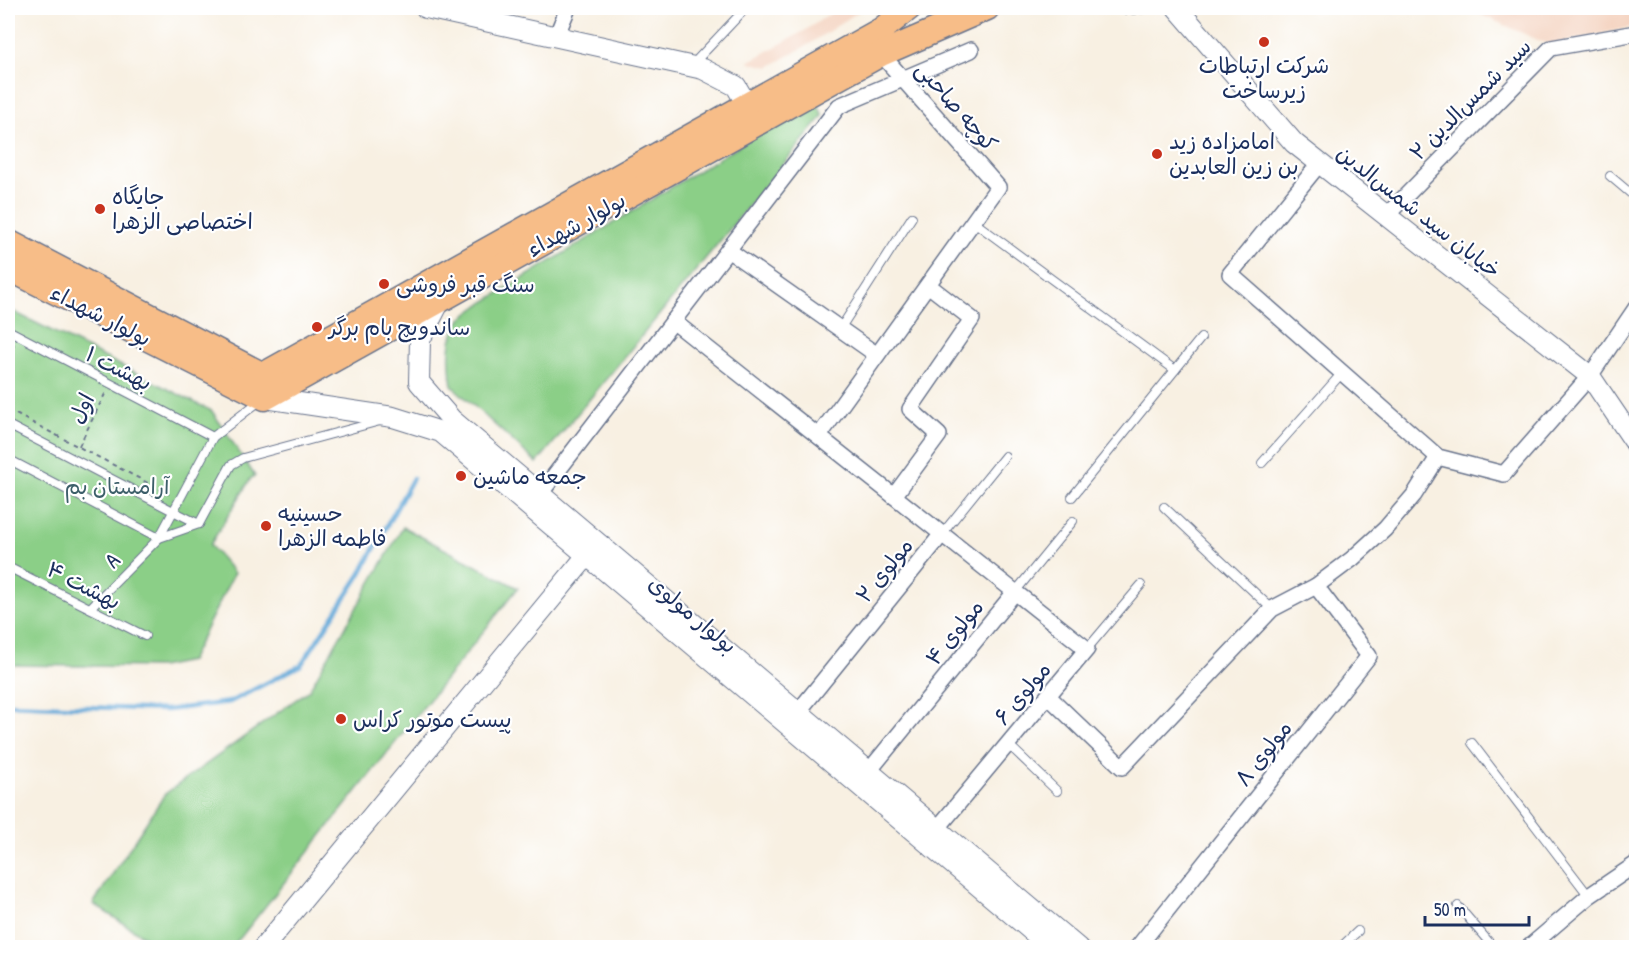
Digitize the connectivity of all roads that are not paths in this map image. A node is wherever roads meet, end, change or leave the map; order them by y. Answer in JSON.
{"nodes":[{"id":1,"x":568,"y":8,"type":"edge"},
{"id":2,"x":746,"y":8,"type":"edge"},
{"id":3,"x":909,"y":8,"type":"edge"},
{"id":4,"x":987,"y":8,"type":"edge"},
{"id":5,"x":438,"y":9,"type":"edge"},
{"id":6,"x":1171,"y":9,"type":"edge"},
{"id":7,"x":1636,"y":33,"type":"edge"},
{"id":8,"x":556,"y":37,"type":"junction"},
{"id":9,"x":972,"y":50,"type":"dead end"},
{"id":10,"x":881,"y":54,"type":"junction"},
{"id":11,"x":691,"y":66,"type":"junction"},
{"id":12,"x":903,"y":79,"type":"junction"},
{"id":13,"x":822,"y":87,"type":"junction"},
{"id":14,"x":747,"y":105,"type":"junction"},
{"id":15,"x":839,"y":106,"type":"junction"},
{"id":16,"x":1319,"y":164,"type":"junction"},
{"id":17,"x":1610,"y":176,"type":"dead end"},
{"id":18,"x":1636,"y":198,"type":"edge"},
{"id":19,"x":589,"y":205,"type":"junction"},
{"id":20,"x":1386,"y":216,"type":"junction"},
{"id":21,"x":912,"y":217,"type":"dead end"},
{"id":22,"x":974,"y":222,"type":"junction"},
{"id":23,"x":8,"y":242,"type":"edge"},
{"id":24,"x":728,"y":250,"type":"junction"},
{"id":25,"x":8,"y":268,"type":"edge"},
{"id":26,"x":928,"y":285,"type":"junction"},
{"id":27,"x":441,"y":299,"type":"junction"},
{"id":28,"x":1636,"y":308,"type":"edge"},
{"id":29,"x":673,"y":321,"type":"junction"},
{"id":30,"x":840,"y":329,"type":"junction"},
{"id":31,"x":8,"y":330,"type":"edge"},
{"id":32,"x":1201,"y":338,"type":"dead end"},
{"id":33,"x":878,"y":355,"type":"junction"},
{"id":34,"x":1175,"y":370,"type":"junction"},
{"id":35,"x":1342,"y":373,"type":"junction"},
{"id":36,"x":1590,"y":376,"type":"junction"},
{"id":37,"x":265,"y":398,"type":"junction"},
{"id":38,"x":393,"y":417,"type":"junction"},
{"id":39,"x":8,"y":425,"type":"edge"},
{"id":40,"x":446,"y":426,"type":"junction"},
{"id":41,"x":1631,"y":430,"type":"edge"},
{"id":42,"x":819,"y":436,"type":"junction"},
{"id":43,"x":213,"y":437,"type":"junction"},
{"id":44,"x":1636,"y":444,"type":"edge"},
{"id":45,"x":1005,"y":456,"type":"dead end"},
{"id":46,"x":1438,"y":458,"type":"junction"},
{"id":47,"x":8,"y":459,"type":"edge"},
{"id":48,"x":1262,"y":463,"type":"dead end"},
{"id":49,"x":540,"y":494,"type":"junction"},
{"id":50,"x":894,"y":496,"type":"junction"},
{"id":51,"x":1072,"y":497,"type":"dead end"},
{"id":52,"x":1164,"y":507,"type":"dead end"},
{"id":53,"x":173,"y":511,"type":"junction"},
{"id":54,"x":1073,"y":521,"type":"dead end"},
{"id":55,"x":199,"y":524,"type":"junction"},
{"id":56,"x":942,"y":534,"type":"junction"},
{"id":57,"x":159,"y":538,"type":"junction"},
{"id":58,"x":592,"y":549,"type":"junction"},
{"id":59,"x":8,"y":567,"type":"edge"},
{"id":60,"x":1141,"y":585,"type":"dead end"},
{"id":61,"x":1316,"y":586,"type":"junction"},
{"id":62,"x":1015,"y":592,"type":"junction"},
{"id":63,"x":90,"y":608,"type":"junction"},
{"id":64,"x":1272,"y":609,"type":"junction"},
{"id":65,"x":145,"y":636,"type":"dead end"},
{"id":66,"x":1087,"y":649,"type":"junction"},
{"id":67,"x":1048,"y":696,"type":"junction"},
{"id":68,"x":798,"y":712,"type":"junction"},
{"id":69,"x":1472,"y":742,"type":"dead end"},
{"id":70,"x":1008,"y":744,"type":"junction"},
{"id":71,"x":869,"y":771,"type":"junction"},
{"id":72,"x":1057,"y":791,"type":"dead end"},
{"id":73,"x":937,"y":829,"type":"junction"},
{"id":74,"x":1636,"y":864,"type":"edge"},
{"id":75,"x":1589,"y":897,"type":"junction"},
{"id":76,"x":1458,"y":906,"type":"dead end"},
{"id":77,"x":1020,"y":909,"type":"junction"},
{"id":78,"x":1358,"y":932,"type":"dead end"},
{"id":79,"x":263,"y":948,"type":"edge"},
{"id":80,"x":1052,"y":948,"type":"edge"},
{"id":81,"x":1078,"y":948,"type":"edge"},
{"id":82,"x":1137,"y":948,"type":"edge"},
{"id":83,"x":1341,"y":948,"type":"edge"},
{"id":84,"x":1494,"y":948,"type":"edge"},
{"id":85,"x":1528,"y":948,"type":"edge"}],
"edges":[{"from":1,"to":8,"type":"street"},
{"from":2,"to":11,"type":"lane"},
{"from":3,"to":14,"type":"main road","name":"بولوار شهداء"},
{"from":4,"to":10,"type":"main road","name":"بولوار شهداء"},
{"from":5,"to":8,"type":"street"},
{"from":6,"to":16,"type":"street","name":"خیابان سید شمس‌الدین"},
{"from":7,"to":20,"type":"street","name":"سید شمس‌الدین ۲"},
{"from":8,"to":11,"type":"street"},
{"from":9,"to":12,"type":"street"},
{"from":10,"to":12,"type":"street","name":"کوچه صاحبی"},
{"from":10,"to":13,"type":"main road","name":"بولوار شهداء"},
{"from":11,"to":14,"type":"street"},
{"from":12,"to":15,"type":"street"},
{"from":12,"to":22,"type":"street","name":"کوچه صاحبی"},
{"from":13,"to":15,"type":"street"},
{"from":13,"to":19,"type":"main road","name":"بولوار شهداء"},
{"from":14,"to":19,"type":"main road","name":"بولوار شهداء"},
{"from":15,"to":24,"type":"street"},
{"from":16,"to":20,"type":"street","name":"خیابان سید شمس‌الدین"},
{"from":16,"to":35,"type":"street"},
{"from":17,"to":18,"type":"lane"},
{"from":19,"to":23,"type":"main road","name":"بولوار شهداء"},
{"from":19,"to":27,"type":"main road","name":"بولوار شهداء"},
{"from":20,"to":36,"type":"street","name":"خیابان سید شمس‌الدین"},
{"from":21,"to":30,"type":"lane"},
{"from":22,"to":26,"type":"street"},
{"from":22,"to":34,"type":"lane"},
{"from":24,"to":29,"type":"street"},
{"from":24,"to":30,"type":"street"},
{"from":25,"to":37,"type":"main road","name":"بولوار شهداء"},
{"from":26,"to":33,"type":"street"},
{"from":26,"to":50,"type":"street"},
{"from":27,"to":37,"type":"main road","name":"بولوار شهداء"},
{"from":27,"to":40,"type":"street","name":"بولوار مولوی"},
{"from":28,"to":36,"type":"street"},
{"from":29,"to":42,"type":"street"},
{"from":29,"to":49,"type":"street"},
{"from":30,"to":33,"type":"street"},
{"from":31,"to":43,"type":"lane","name":"بهشت ۱"},
{"from":32,"to":34,"type":"lane"},
{"from":33,"to":42,"type":"street"},
{"from":34,"to":51,"type":"lane"},
{"from":35,"to":46,"type":"street"},
{"from":35,"to":48,"type":"lane"},
{"from":36,"to":41,"type":"street","name":"خیابان سید شمس‌الدین"},
{"from":36,"to":46,"type":"street"},
{"from":37,"to":38,"type":"street","name":"بولوار مولوی"},
{"from":37,"to":43,"type":"lane"},
{"from":38,"to":40,"type":"street","name":"بولوار مولوی"},
{"from":38,"to":55,"type":"lane"},
{"from":39,"to":53,"type":"lane"},
{"from":40,"to":49,"type":"street","name":"بولوار مولوی"},
{"from":40,"to":58,"type":"street","name":"بولوار مولوی"},
{"from":41,"to":44,"type":"street","name":"خیابان سید شمس‌الدین"},
{"from":42,"to":50,"type":"street"},
{"from":43,"to":53,"type":"lane"},
{"from":45,"to":56,"type":"lane","name":"مولوی ۲"},
{"from":46,"to":61,"type":"street"},
{"from":47,"to":57,"type":"lane"},
{"from":49,"to":58,"type":"street","name":"بولوار مولوی"},
{"from":50,"to":56,"type":"street"},
{"from":52,"to":64,"type":"lane"},
{"from":53,"to":55,"type":"lane"},
{"from":53,"to":57,"type":"lane"},
{"from":54,"to":62,"type":"lane","name":"مولوی ۴"},
{"from":55,"to":57,"type":"lane"},
{"from":56,"to":62,"type":"street"},
{"from":56,"to":68,"type":"street","name":"مولوی ۲"},
{"from":57,"to":63,"type":"lane","name":"A"},
{"from":58,"to":68,"type":"street","name":"بولوار مولوی"},
{"from":58,"to":77,"type":"street","name":"بولوار مولوی"},
{"from":58,"to":79,"type":"street"},
{"from":59,"to":63,"type":"lane","name":"بهشت ۴"},
{"from":60,"to":66,"type":"lane","name":"مولوی ۶"},
{"from":61,"to":64,"type":"street"},
{"from":61,"to":82,"type":"street","name":"مولوی ۸"},
{"from":62,"to":66,"type":"street"},
{"from":62,"to":71,"type":"street","name":"مولوی ۴"},
{"from":63,"to":65,"type":"lane","name":"بهشت ۴"},
{"from":64,"to":67,"type":"street"},
{"from":66,"to":67,"type":"street","name":"مولوی ۶"},
{"from":67,"to":70,"type":"street","name":"مولوی ۶"},
{"from":68,"to":71,"type":"street","name":"بولوار مولوی"},
{"from":69,"to":75,"type":"lane"},
{"from":70,"to":72,"type":"lane"},
{"from":70,"to":73,"type":"street","name":"مولوی ۶"},
{"from":71,"to":73,"type":"street","name":"بولوار مولوی"},
{"from":73,"to":77,"type":"street","name":"بولوار مولوی"},
{"from":74,"to":75,"type":"street"},
{"from":75,"to":85,"type":"street"},
{"from":76,"to":84,"type":"lane"},
{"from":77,"to":80,"type":"street","name":"بولوار مولوی"},
{"from":77,"to":81,"type":"street","name":"بولوار مولوی"},
{"from":78,"to":83,"type":"lane"}]}
